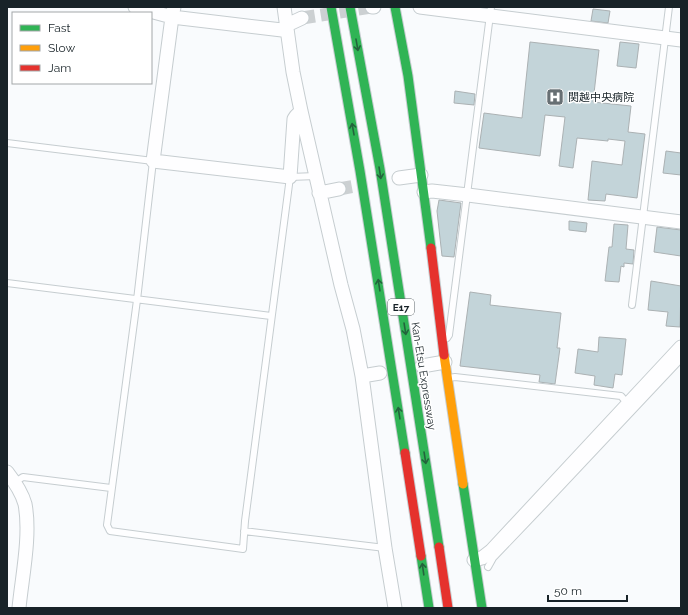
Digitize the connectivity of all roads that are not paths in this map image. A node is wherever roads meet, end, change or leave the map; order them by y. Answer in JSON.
{"nodes":[{"id":1,"x":135,"y":7,"type":"edge"},
{"id":2,"x":284,"y":7,"type":"edge"},
{"id":3,"x":331,"y":7,"type":"edge"},
{"id":4,"x":350,"y":7,"type":"edge"},
{"id":5,"x":395,"y":7,"type":"edge"},
{"id":6,"x":420,"y":7,"type":"edge"},
{"id":7,"x":669,"y":7,"type":"edge"},
{"id":8,"x":173,"y":12,"type":"edge"},
{"id":9,"x":490,"y":12,"type":"edge"},
{"id":10,"x":302,"y":18,"type":"tunnel mouth"},
{"id":11,"x":287,"y":25,"type":"junction"},
{"id":12,"x":665,"y":38,"type":"junction"},
{"id":13,"x":681,"y":40,"type":"edge"},
{"id":14,"x":301,"y":112,"type":"junction"},
{"id":15,"x":7,"y":143,"type":"edge"},
{"id":16,"x":153,"y":161,"type":"junction"},
{"id":17,"x":421,"y":175,"type":"junction"},
{"id":18,"x":316,"y":176,"type":"junction"},
{"id":19,"x":290,"y":177,"type":"junction"},
{"id":20,"x":399,"y":178,"type":"dead end"},
{"id":21,"x":339,"y":189,"type":"tunnel mouth"},
{"id":22,"x":424,"y":192,"type":"junction"},
{"id":23,"x":319,"y":193,"type":"junction"},
{"id":24,"x":468,"y":195,"type":"junction"},
{"id":25,"x":643,"y":217,"type":"junction"},
{"id":26,"x":681,"y":222,"type":"edge"},
{"id":27,"x":7,"y":283,"type":"edge"},
{"id":28,"x":137,"y":300,"type":"junction"},
{"id":29,"x":632,"y":305,"type":"dead end"},
{"id":30,"x":271,"y":316,"type":"junction"},
{"id":31,"x":442,"y":341,"type":"junction"},
{"id":32,"x":681,"y":348,"type":"edge"},
{"id":33,"x":681,"y":359,"type":"edge"},
{"id":34,"x":445,"y":362,"type":"junction"},
{"id":35,"x":422,"y":366,"type":"dead end"},
{"id":36,"x":380,"y":373,"type":"dead end"},
{"id":37,"x":362,"y":376,"type":"junction"},
{"id":38,"x":447,"y":378,"type":"junction"},
{"id":39,"x":628,"y":404,"type":"junction"},
{"id":40,"x":11,"y":477,"type":"edge"},
{"id":41,"x":112,"y":488,"type":"junction"},
{"id":42,"x":244,"y":531,"type":"junction"},
{"id":43,"x":385,"y":548,"type":"junction"},
{"id":44,"x":474,"y":560,"type":"junction"},
{"id":45,"x":488,"y":567,"type":"dead end"},
{"id":46,"x":19,"y":608,"type":"edge"},
{"id":47,"x":395,"y":608,"type":"edge"},
{"id":48,"x":429,"y":608,"type":"edge"},
{"id":49,"x":448,"y":608,"type":"edge"},
{"id":50,"x":482,"y":608,"type":"edge"}],
"edges":[{"from":1,"to":8,"type":"street"},
{"from":2,"to":11,"type":"street"},
{"from":48,"to":3,"type":"main road","number":"E17","one_way":true},
{"from":4,"to":49,"type":"main road","name":"Kan-Etsu Expressway","number":"E17","one_way":true},
{"from":5,"to":17,"type":"main road"},
{"from":6,"to":9,"type":"street"},
{"from":7,"to":12,"type":"lane"},
{"from":8,"to":11,"type":"street"},
{"from":8,"to":16,"type":"street"},
{"from":9,"to":12,"type":"street"},
{"from":9,"to":24,"type":"lane"},
{"from":10,"to":11,"type":"street"},
{"from":11,"to":14,"type":"street"},
{"from":12,"to":13,"type":"street"},
{"from":12,"to":25,"type":"lane"},
{"from":14,"to":18,"type":"street"},
{"from":14,"to":19,"type":"street"},
{"from":15,"to":16,"type":"lane"},
{"from":16,"to":19,"type":"street"},
{"from":16,"to":28,"type":"lane"},
{"from":17,"to":20,"type":"street"},
{"from":17,"to":22,"type":"main road"},
{"from":18,"to":19,"type":"lane"},
{"from":18,"to":23,"type":"street"},
{"from":19,"to":30,"type":"lane"},
{"from":21,"to":23,"type":"street"},
{"from":22,"to":24,"type":"street"},
{"from":22,"to":31,"type":"main road"},
{"from":23,"to":37,"type":"street"},
{"from":24,"to":25,"type":"street"},
{"from":24,"to":31,"type":"lane"},
{"from":25,"to":26,"type":"street"},
{"from":25,"to":29,"type":"lane"},
{"from":27,"to":28,"type":"lane"},
{"from":28,"to":30,"type":"lane"},
{"from":28,"to":41,"type":"lane"},
{"from":30,"to":42,"type":"lane"},
{"from":31,"to":34,"type":"main road"},
{"from":32,"to":39,"type":"street"},
{"from":33,"to":45,"type":"lane"},
{"from":34,"to":35,"type":"street"},
{"from":34,"to":38,"type":"main road"},
{"from":36,"to":37,"type":"street"},
{"from":37,"to":43,"type":"street"},
{"from":38,"to":39,"type":"lane"},
{"from":38,"to":44,"type":"main road"},
{"from":39,"to":44,"type":"street"},
{"from":40,"to":41,"type":"lane"},
{"from":40,"to":46,"type":"street"},
{"from":41,"to":42,"type":"lane"},
{"from":42,"to":43,"type":"lane"},
{"from":43,"to":47,"type":"street"},
{"from":44,"to":50,"type":"main road"}]}
